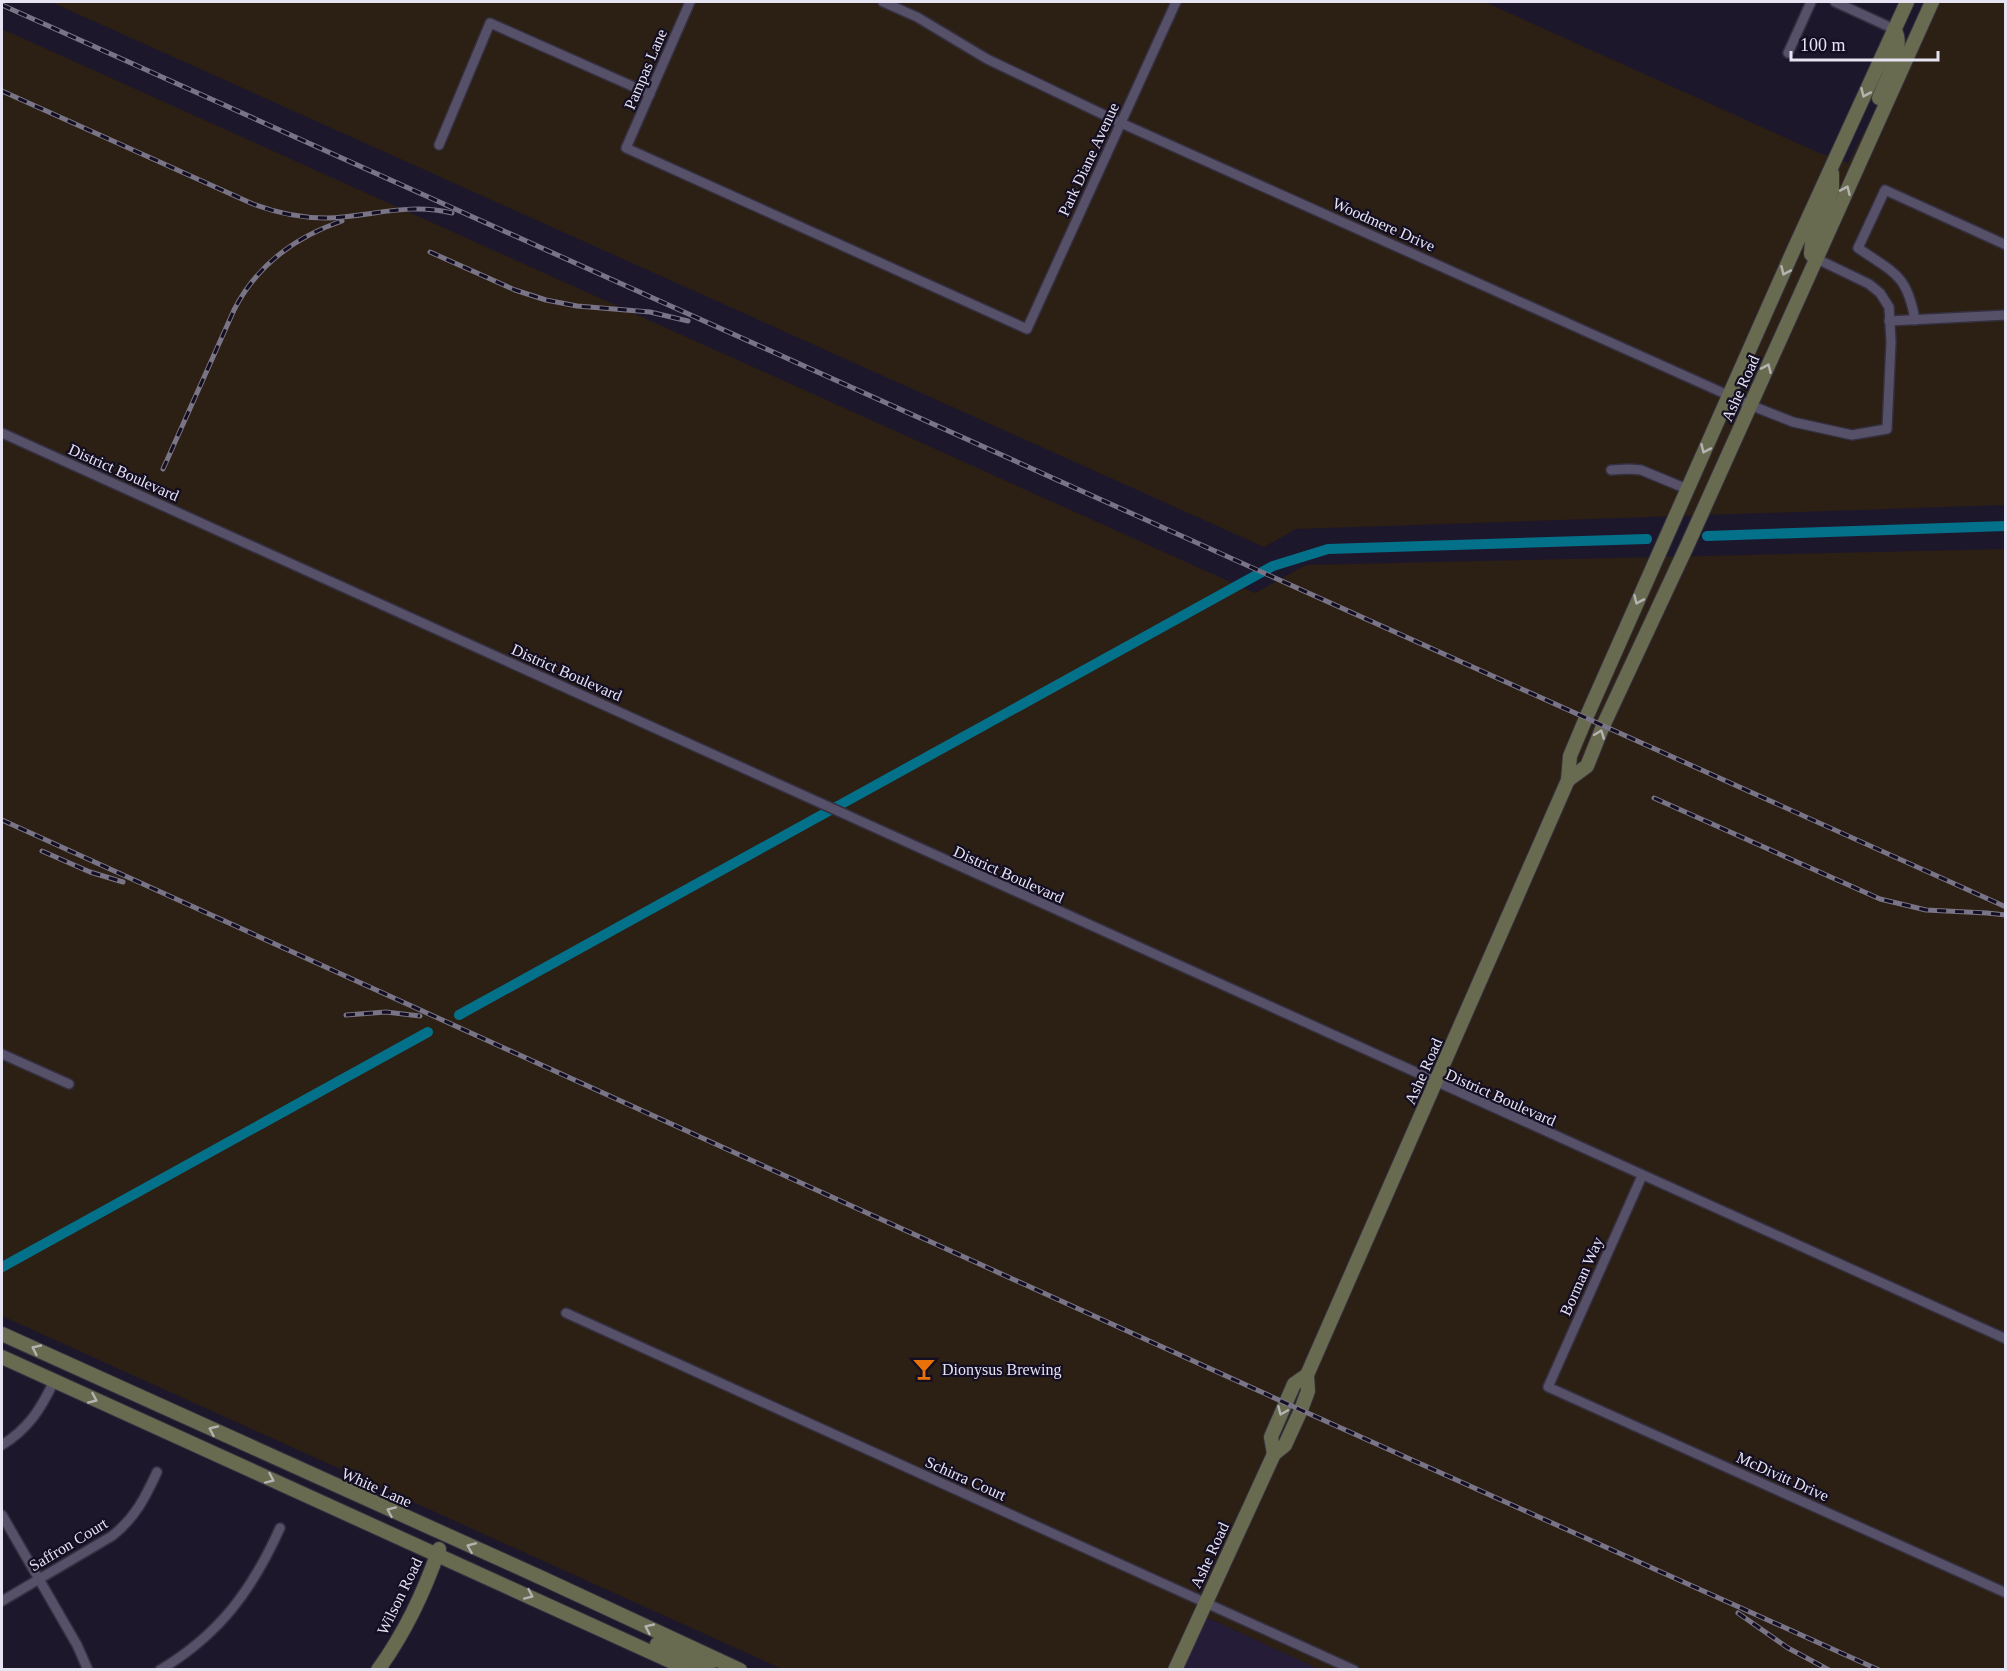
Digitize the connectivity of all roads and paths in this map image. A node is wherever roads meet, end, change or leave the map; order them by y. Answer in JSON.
{"nodes":[{"id":1,"x":690,"y":2,"type":"edge"},
{"id":2,"x":883,"y":2,"type":"edge"},
{"id":3,"x":1176,"y":2,"type":"edge"},
{"id":4,"x":1811,"y":2,"type":"edge"},
{"id":5,"x":1836,"y":2,"type":"edge"},
{"id":6,"x":1907,"y":2,"type":"edge"},
{"id":7,"x":1932,"y":2,"type":"edge"},
{"id":8,"x":1894,"y":29,"type":"junction"},
{"id":9,"x":1788,"y":53,"type":"dead end"},
{"id":10,"x":650,"y":94,"type":"junction"},
{"id":11,"x":1121,"y":123,"type":"junction"},
{"id":12,"x":1872,"y":135,"type":"junction"},
{"id":13,"x":439,"y":145,"type":"dead end"},
{"id":14,"x":1833,"y":165,"type":"junction"},
{"id":15,"x":2006,"y":245,"type":"edge"},
{"id":16,"x":1815,"y":258,"type":"junction"},
{"id":17,"x":2006,"y":315,"type":"edge"},
{"id":18,"x":1915,"y":320,"type":"junction"},
{"id":19,"x":1889,"y":321,"type":"junction"},
{"id":20,"x":1027,"y":329,"type":"joint"},
{"id":21,"x":1729,"y":395,"type":"junction"},
{"id":22,"x":1750,"y":405,"type":"junction"},
{"id":23,"x":2,"y":433,"type":"edge"},
{"id":24,"x":1611,"y":470,"type":"dead end"},
{"id":25,"x":1688,"y":489,"type":"junction"},
{"id":26,"x":1568,"y":780,"type":"junction"},
{"id":27,"x":2,"y":1054,"type":"edge"},
{"id":28,"x":69,"y":1084,"type":"dead end"},
{"id":29,"x":1435,"y":1084,"type":"junction"},
{"id":30,"x":1642,"y":1176,"type":"junction"},
{"id":31,"x":566,"y":1313,"type":"dead end"},
{"id":32,"x":2,"y":1334,"type":"edge"},
{"id":33,"x":2006,"y":1339,"type":"edge"},
{"id":34,"x":2,"y":1357,"type":"edge"},
{"id":35,"x":54,"y":1381,"type":"junction"},
{"id":36,"x":1548,"y":1387,"type":"joint"},
{"id":37,"x":142,"y":1398,"type":"junction"},
{"id":38,"x":2,"y":1445,"type":"edge"},
{"id":39,"x":157,"y":1472,"type":"dead end"},
{"id":40,"x":2,"y":1515,"type":"edge"},
{"id":41,"x":280,"y":1528,"type":"dead end"},
{"id":42,"x":444,"y":1535,"type":"junction"},
{"id":43,"x":437,"y":1555,"type":"junction"},
{"id":44,"x":39,"y":1580,"type":"junction"},
{"id":45,"x":2006,"y":1593,"type":"edge"},
{"id":46,"x":2,"y":1601,"type":"edge"},
{"id":47,"x":1205,"y":1603,"type":"junction"},
{"id":48,"x":641,"y":1646,"type":"junction"},
{"id":49,"x":718,"y":1659,"type":"junction"},
{"id":50,"x":88,"y":1670,"type":"edge"},
{"id":51,"x":160,"y":1670,"type":"edge"},
{"id":52,"x":378,"y":1670,"type":"edge"},
{"id":53,"x":690,"y":1670,"type":"edge"},
{"id":54,"x":740,"y":1670,"type":"edge"},
{"id":55,"x":1175,"y":1670,"type":"edge"},
{"id":56,"x":1354,"y":1670,"type":"edge"}],
"edges":[{"from":1,"to":10,"type":"street","name":"Pampas Lane"},
{"from":2,"to":11,"type":"street","name":"Woodmere Drive"},
{"from":3,"to":11,"type":"street","name":"Park Diane Avenue"},
{"from":4,"to":9,"type":"street"},
{"from":5,"to":8,"type":"street"},
{"from":6,"to":8,"type":"street","name":"Ashe Road"},
{"from":7,"to":12,"type":"street","name":"Ashe Road"},
{"from":8,"to":12,"type":"street"},
{"from":8,"to":14,"type":"street","name":"Ashe Road","one_way":true},
{"from":10,"to":13,"type":"street"},
{"from":10,"to":20,"type":"street","name":"Pampas Lane"},
{"from":11,"to":20,"type":"street","name":"Park Diane Avenue"},
{"from":11,"to":21,"type":"street","name":"Woodmere Drive"},
{"from":16,"to":12,"type":"street","name":"Ashe Road","one_way":true},
{"from":14,"to":16,"type":"street"},
{"from":14,"to":21,"type":"street","name":"Ashe Road","one_way":true},
{"from":15,"to":18,"type":"street"},
{"from":16,"to":19,"type":"street"},
{"from":22,"to":16,"type":"street","name":"Ashe Road","one_way":true},
{"from":17,"to":18,"type":"street"},
{"from":18,"to":19,"type":"street"},
{"from":19,"to":22,"type":"street","name":"Woodmere Drive"},
{"from":21,"to":22,"type":"street","name":"Woodmere Drive"},
{"from":21,"to":25,"type":"street","name":"Ashe Road","one_way":true},
{"from":26,"to":22,"type":"street","name":"Ashe Road","one_way":true},
{"from":23,"to":29,"type":"street","name":"District Boulevard"},
{"from":24,"to":25,"type":"street"},
{"from":25,"to":26,"type":"street","name":"Ashe Road","one_way":true},
{"from":26,"to":29,"type":"street","name":"Ashe Road"},
{"from":27,"to":28,"type":"street"},
{"from":29,"to":30,"type":"street","name":"District Boulevard"},
{"from":29,"to":47,"type":"street","name":"Ashe Road"},
{"from":30,"to":33,"type":"street","name":"District Boulevard"},
{"from":30,"to":36,"type":"street","name":"Borman Way"},
{"from":31,"to":47,"type":"street","name":"Schirra Court"},
{"from":37,"to":32,"type":"street","name":"White Lane","one_way":true},
{"from":34,"to":35,"type":"street"},
{"from":35,"to":37,"type":"street"},
{"from":35,"to":38,"type":"street"},
{"from":35,"to":43,"type":"street","one_way":true},
{"from":36,"to":45,"type":"street","name":"McDivitt Drive"},
{"from":42,"to":37,"type":"street","name":"White Lane","one_way":true},
{"from":39,"to":44,"type":"street","name":"Saffron Court"},
{"from":40,"to":44,"type":"street"},
{"from":41,"to":51,"type":"street"},
{"from":42,"to":43,"type":"street","name":"Wilson Road"},
{"from":49,"to":42,"type":"street","name":"White Lane","one_way":true},
{"from":43,"to":48,"type":"street","one_way":true},
{"from":43,"to":52,"type":"street","name":"Wilson Road"},
{"from":44,"to":46,"type":"street","name":"Saffron Court"},
{"from":44,"to":50,"type":"street"},
{"from":47,"to":55,"type":"street","name":"Ashe Road"},
{"from":47,"to":56,"type":"street","name":"Schirra Court"},
{"from":48,"to":49,"type":"street"},
{"from":48,"to":53,"type":"street"},
{"from":49,"to":54,"type":"street","name":"White Lane"}]}
